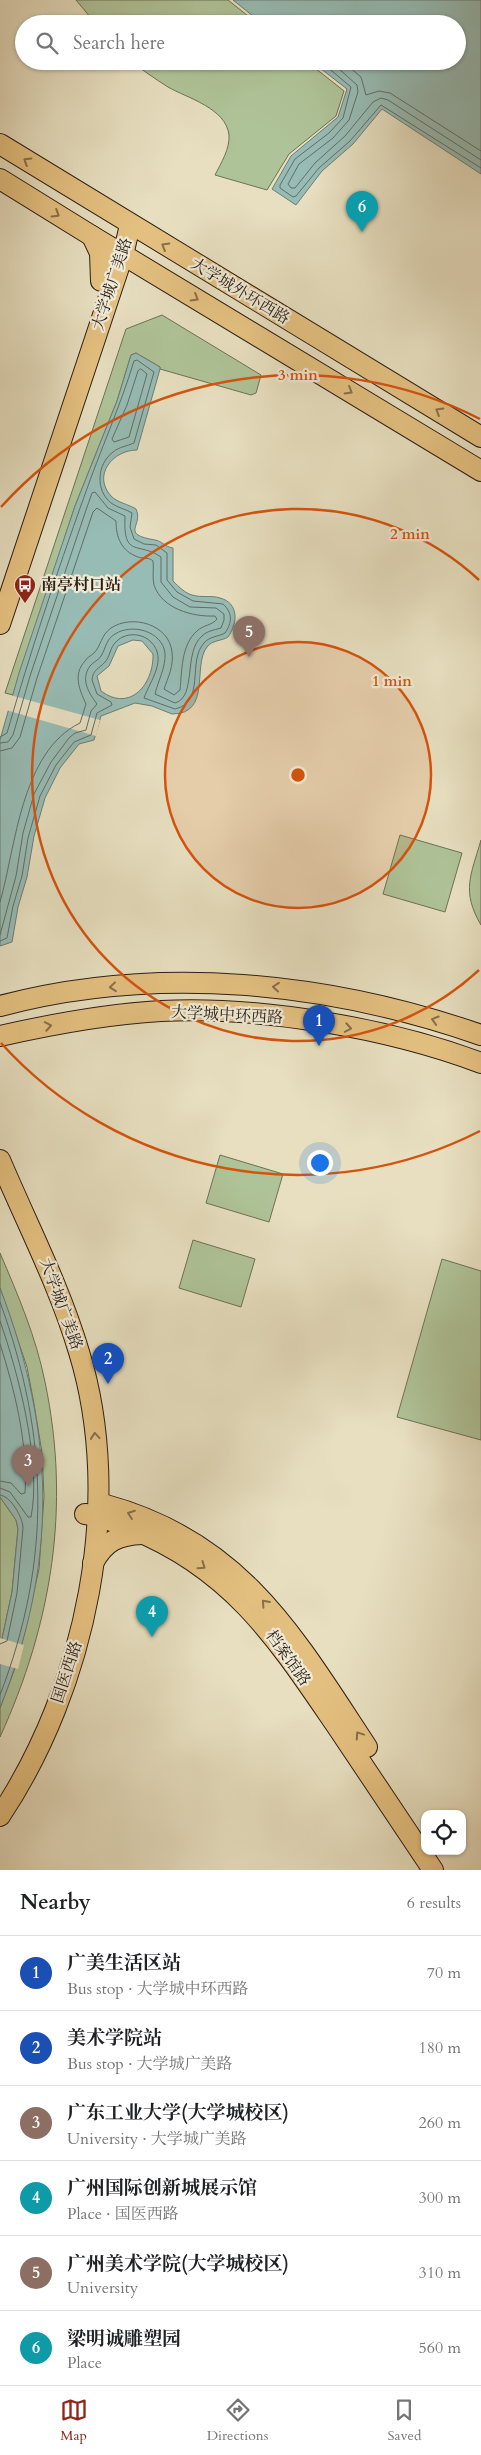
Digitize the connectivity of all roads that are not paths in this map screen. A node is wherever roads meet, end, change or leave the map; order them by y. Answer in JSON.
{"nodes":[{"id":1,"x":0,"y":144,"type":"edge"},
{"id":2,"x":0,"y":179,"type":"edge"},
{"id":3,"x":107,"y":211,"type":"junction"},
{"id":4,"x":130,"y":225,"type":"junction"},
{"id":5,"x":92,"y":236,"type":"junction"},
{"id":6,"x":118,"y":252,"type":"junction"},
{"id":7,"x":150,"y":271,"type":"junction"},
{"id":8,"x":107,"y":283,"type":"junction"},
{"id":9,"x":481,"y":437,"type":"edge"},
{"id":10,"x":481,"y":471,"type":"edge"},
{"id":11,"x":0,"y":586,"type":"edge"},
{"id":12,"x":0,"y":624,"type":"edge"},
{"id":13,"x":0,"y":1006,"type":"edge"},
{"id":14,"x":481,"y":1035,"type":"edge"},
{"id":15,"x":0,"y":1036,"type":"edge"},
{"id":16,"x":481,"y":1063,"type":"edge"},
{"id":17,"x":0,"y":1160,"type":"edge"},
{"id":18,"x":0,"y":1192,"type":"edge"},
{"id":19,"x":90,"y":1509,"type":"junction"},
{"id":20,"x":144,"y":1534,"type":"junction"},
{"id":21,"x":91,"y":1569,"type":"junction"},
{"id":22,"x":0,"y":1796,"type":"edge"},
{"id":23,"x":0,"y":1816,"type":"edge"},
{"id":24,"x":421,"y":1828,"type":"edge"},
{"id":25,"x":439,"y":1855,"type":"edge"},
{"id":26,"x":433,"y":1870,"type":"edge"},
{"id":27,"x":448,"y":1870,"type":"edge"}],
"edges":[{"from":3,"to":1,"type":"main road","name":"大学城外环西路","one_way":true},
{"from":2,"to":5,"type":"main road","name":"大学城外环西路","one_way":true},
{"from":3,"to":4,"type":"main road","name":"大学城外环西路"},
{"from":3,"to":5,"type":"main road"},
{"from":4,"to":6,"type":"main road","name":"大学城广美路"},
{"from":9,"to":4,"type":"main road","name":"大学城外环西路","one_way":true},
{"from":5,"to":6,"type":"main road","name":"大学城外环西路"},
{"from":5,"to":8,"type":"main road"},
{"from":6,"to":7,"type":"main road","name":"大学城外环西路"},
{"from":6,"to":8,"type":"main road","name":"大学城广美路"},
{"from":7,"to":8,"type":"main road"},
{"from":7,"to":10,"type":"main road","name":"大学城外环西路","one_way":true},
{"from":8,"to":11,"type":"main road","name":"大学城广美路"},
{"from":8,"to":12,"type":"main road","name":"大学城广美路"},
{"from":14,"to":13,"type":"main road","name":"大学城中环西路","one_way":true},
{"from":15,"to":16,"type":"main road","name":"大学城中环西路","one_way":true},
{"from":19,"to":17,"type":"main road","name":"大学城广美路","one_way":true},
{"from":18,"to":19,"type":"main road","name":"大学城广美路"},
{"from":19,"to":20,"type":"main road","name":"档案馆路"},
{"from":19,"to":21,"type":"main road","name":"国医西路"},
{"from":19,"to":22,"type":"main road","name":"国医西路"},
{"from":24,"to":19,"type":"main road","name":"档案馆路","one_way":true},
{"from":20,"to":21,"type":"main road"},
{"from":20,"to":26,"type":"main road","name":"档案馆路","one_way":true},
{"from":21,"to":23,"type":"main road","name":"国医西路"},
{"from":25,"to":27,"type":"main road"}]}
